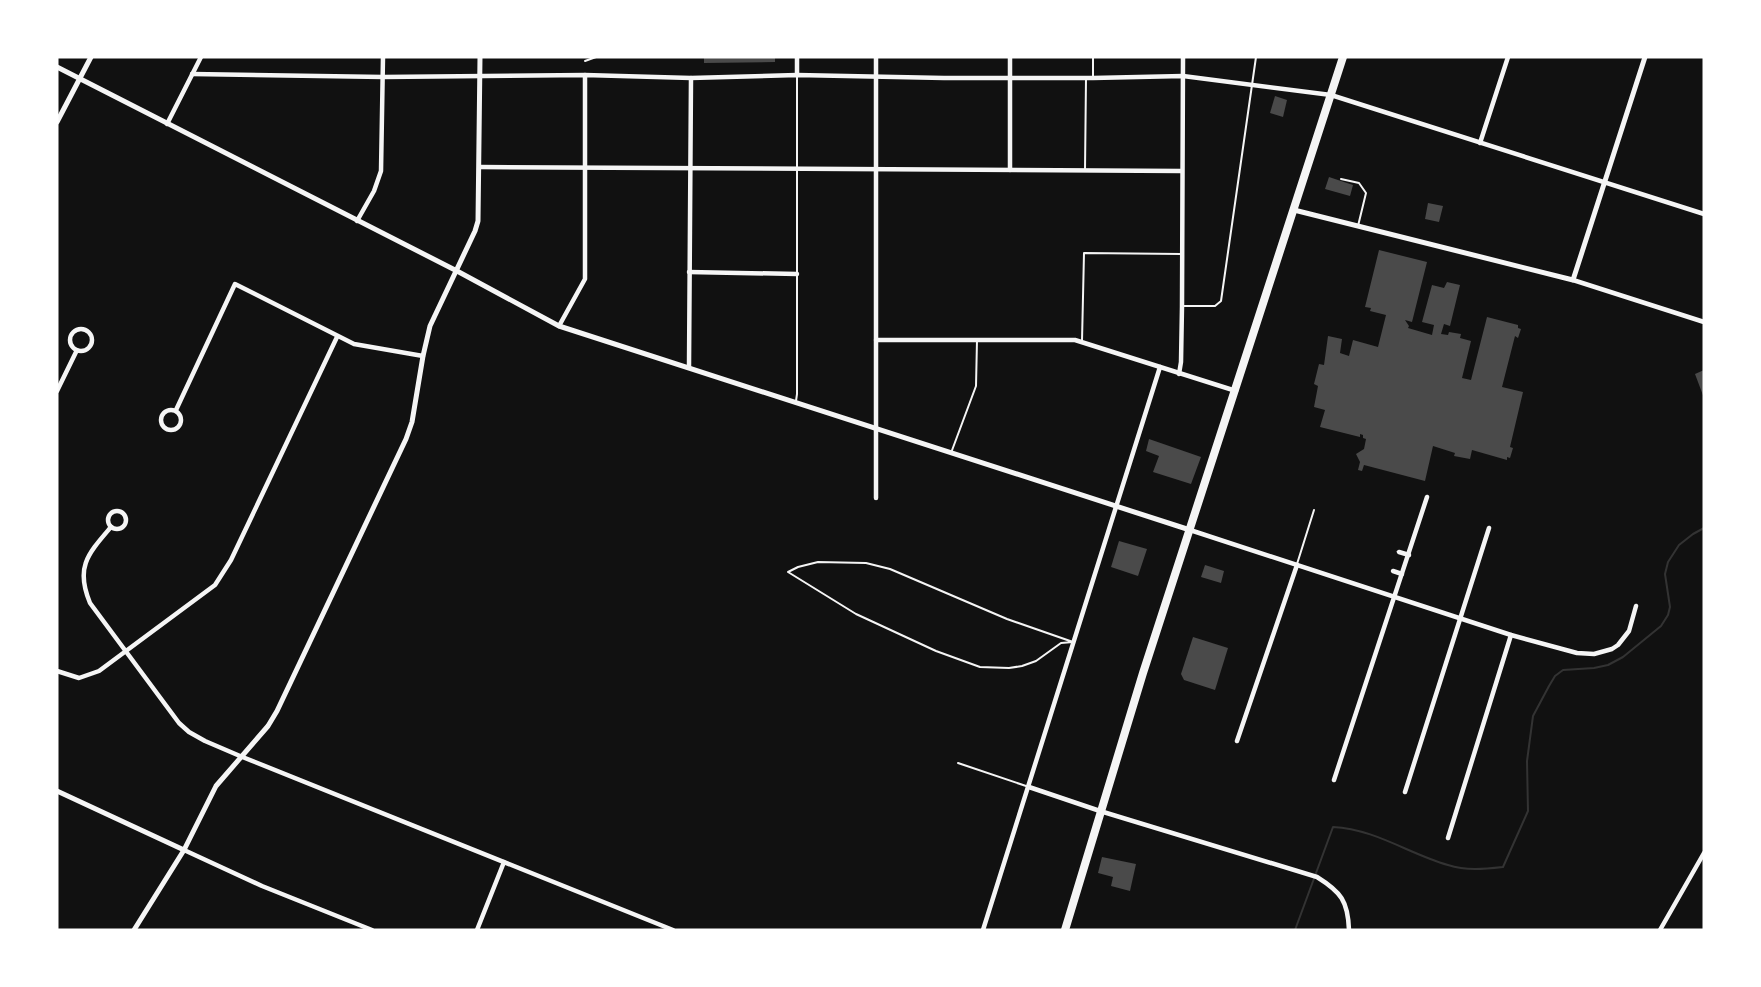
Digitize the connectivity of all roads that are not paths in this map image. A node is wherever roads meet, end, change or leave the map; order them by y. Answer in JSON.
{"nodes":[{"id":1,"x":91,"y":57,"type":"edge"},
{"id":2,"x":201,"y":57,"type":"edge"},
{"id":3,"x":383,"y":57,"type":"edge"},
{"id":4,"x":480,"y":57,"type":"edge"},
{"id":5,"x":596,"y":57,"type":"edge"},
{"id":6,"x":797,"y":57,"type":"edge"},
{"id":7,"x":876,"y":57,"type":"edge"},
{"id":8,"x":1010,"y":57,"type":"edge"},
{"id":9,"x":1093,"y":57,"type":"edge"},
{"id":10,"x":1183,"y":57,"type":"edge"},
{"id":11,"x":1256,"y":57,"type":"edge"},
{"id":12,"x":1343,"y":57,"type":"edge"},
{"id":13,"x":1508,"y":57,"type":"edge"},
{"id":14,"x":1645,"y":57,"type":"edge"},
{"id":15,"x":585,"y":61,"type":"dead end"},
{"id":16,"x":57,"y":67,"type":"edge"},
{"id":17,"x":192,"y":74,"type":"junction"},
{"id":18,"x":479,"y":74,"type":"junction"},
{"id":19,"x":585,"y":75,"type":"junction"},
{"id":20,"x":797,"y":75,"type":"junction"},
{"id":21,"x":1183,"y":76,"type":"junction"},
{"id":22,"x":80,"y":77,"type":"junction"},
{"id":23,"x":383,"y":77,"type":"junction"},
{"id":24,"x":1010,"y":77,"type":"junction"},
{"id":25,"x":691,"y":78,"type":"junction"},
{"id":26,"x":876,"y":78,"type":"junction"},
{"id":27,"x":1086,"y":78,"type":"junction"},
{"id":28,"x":1093,"y":78,"type":"junction"},
{"id":29,"x":1252,"y":84,"type":"junction"},
{"id":30,"x":1331,"y":95,"type":"junction"},
{"id":31,"x":57,"y":122,"type":"edge"},
{"id":32,"x":167,"y":124,"type":"junction"},
{"id":33,"x":1480,"y":143,"type":"junction"},
{"id":34,"x":480,"y":167,"type":"junction"},
{"id":35,"x":797,"y":167,"type":"junction"},
{"id":36,"x":585,"y":168,"type":"junction"},
{"id":37,"x":690,"y":168,"type":"junction"},
{"id":38,"x":876,"y":169,"type":"junction"},
{"id":39,"x":1010,"y":170,"type":"junction"},
{"id":40,"x":1085,"y":170,"type":"junction"},
{"id":41,"x":1181,"y":171,"type":"junction"},
{"id":42,"x":1341,"y":179,"type":"dead end"},
{"id":43,"x":1604,"y":183,"type":"junction"},
{"id":44,"x":1294,"y":210,"type":"junction"},
{"id":45,"x":1704,"y":214,"type":"edge"},
{"id":46,"x":357,"y":221,"type":"junction"},
{"id":47,"x":1358,"y":226,"type":"junction"},
{"id":48,"x":1181,"y":254,"type":"junction"},
{"id":49,"x":457,"y":271,"type":"junction"},
{"id":50,"x":689,"y":272,"type":"junction"},
{"id":51,"x":797,"y":273,"type":"junction"},
{"id":52,"x":1574,"y":280,"type":"junction"},
{"id":53,"x":1182,"y":306,"type":"junction"},
{"id":54,"x":1704,"y":322,"type":"edge"},
{"id":55,"x":559,"y":326,"type":"junction"},
{"id":56,"x":337,"y":337,"type":"junction"},
{"id":57,"x":876,"y":340,"type":"junction"},
{"id":58,"x":977,"y":340,"type":"junction"},
{"id":59,"x":1082,"y":341,"type":"junction"},
{"id":60,"x":77,"y":350,"type":"junction"},
{"id":61,"x":423,"y":356,"type":"junction"},
{"id":62,"x":689,"y":367,"type":"junction"},
{"id":63,"x":1160,"y":367,"type":"junction"},
{"id":64,"x":1179,"y":374,"type":"junction"},
{"id":65,"x":57,"y":391,"type":"edge"},
{"id":66,"x":1236,"y":391,"type":"junction"},
{"id":67,"x":795,"y":402,"type":"junction"},
{"id":68,"x":176,"y":410,"type":"junction"},
{"id":69,"x":875,"y":428,"type":"junction"},
{"id":70,"x":951,"y":453,"type":"junction"},
{"id":71,"x":1427,"y":497,"type":"dead end"},
{"id":72,"x":876,"y":498,"type":"dead end"},
{"id":73,"x":1115,"y":506,"type":"junction"},
{"id":74,"x":1314,"y":510,"type":"dead end"},
{"id":75,"x":1408,"y":526,"type":"dead end"},
{"id":76,"x":111,"y":527,"type":"dead end"},
{"id":77,"x":1417,"y":528,"type":"junction"},
{"id":78,"x":1489,"y":528,"type":"dead end"},
{"id":79,"x":1190,"y":530,"type":"junction"},
{"id":80,"x":1399,"y":552,"type":"dead end"},
{"id":81,"x":1409,"y":555,"type":"junction"},
{"id":82,"x":1297,"y":565,"type":"junction"},
{"id":83,"x":1393,"y":571,"type":"dead end"},
{"id":84,"x":1402,"y":574,"type":"junction"},
{"id":85,"x":1395,"y":597,"type":"junction"},
{"id":86,"x":1636,"y":606,"type":"dead end"},
{"id":87,"x":1461,"y":617,"type":"junction"},
{"id":88,"x":1511,"y":635,"type":"junction"},
{"id":89,"x":1073,"y":642,"type":"junction"},
{"id":90,"x":126,"y":651,"type":"junction"},
{"id":91,"x":57,"y":671,"type":"edge"},
{"id":92,"x":1237,"y":741,"type":"dead end"},
{"id":93,"x":240,"y":756,"type":"junction"},
{"id":94,"x":958,"y":763,"type":"dead end"},
{"id":95,"x":1334,"y":780,"type":"dead end"},
{"id":96,"x":1029,"y":787,"type":"junction"},
{"id":97,"x":57,"y":791,"type":"edge"},
{"id":98,"x":1405,"y":792,"type":"dead end"},
{"id":99,"x":1100,"y":811,"type":"junction"},
{"id":100,"x":1448,"y":838,"type":"dead end"},
{"id":101,"x":184,"y":850,"type":"junction"},
{"id":102,"x":1704,"y":853,"type":"edge"},
{"id":103,"x":504,"y":862,"type":"junction"},
{"id":104,"x":134,"y":930,"type":"edge"},
{"id":105,"x":372,"y":930,"type":"edge"},
{"id":106,"x":477,"y":930,"type":"edge"},
{"id":107,"x":672,"y":930,"type":"edge"},
{"id":108,"x":983,"y":930,"type":"edge"},
{"id":109,"x":1065,"y":930,"type":"edge"},
{"id":110,"x":1349,"y":930,"type":"edge"},
{"id":111,"x":1661,"y":930,"type":"edge"}],
"edges":[{"from":1,"to":22,"type":"street"},
{"from":2,"to":17,"type":"street"},
{"from":3,"to":23,"type":"street"},
{"from":4,"to":18,"type":"street"},
{"from":5,"to":15,"type":"lane"},
{"from":6,"to":20,"type":"street"},
{"from":7,"to":26,"type":"street"},
{"from":8,"to":24,"type":"street"},
{"from":9,"to":28,"type":"lane"},
{"from":10,"to":21,"type":"street"},
{"from":11,"to":29,"type":"lane"},
{"from":12,"to":30,"type":"highway"},
{"from":13,"to":33,"type":"street"},
{"from":14,"to":43,"type":"street"},
{"from":16,"to":22,"type":"street"},
{"from":17,"to":23,"type":"street"},
{"from":17,"to":32,"type":"street"},
{"from":18,"to":19,"type":"street"},
{"from":18,"to":23,"type":"street"},
{"from":18,"to":34,"type":"street"},
{"from":19,"to":25,"type":"street"},
{"from":19,"to":36,"type":"street"},
{"from":20,"to":25,"type":"street"},
{"from":20,"to":26,"type":"street"},
{"from":20,"to":35,"type":"lane"},
{"from":21,"to":28,"type":"street"},
{"from":21,"to":29,"type":"street"},
{"from":21,"to":41,"type":"street"},
{"from":22,"to":31,"type":"street"},
{"from":22,"to":32,"type":"street"},
{"from":23,"to":46,"type":"street"},
{"from":24,"to":26,"type":"street"},
{"from":24,"to":27,"type":"street"},
{"from":24,"to":39,"type":"street"},
{"from":25,"to":37,"type":"street"},
{"from":26,"to":38,"type":"street"},
{"from":27,"to":28,"type":"street"},
{"from":27,"to":40,"type":"lane"},
{"from":29,"to":30,"type":"street"},
{"from":29,"to":53,"type":"lane"},
{"from":30,"to":33,"type":"street"},
{"from":30,"to":44,"type":"highway"},
{"from":32,"to":46,"type":"street"},
{"from":33,"to":43,"type":"street"},
{"from":34,"to":36,"type":"street"},
{"from":34,"to":49,"type":"street"},
{"from":35,"to":37,"type":"street"},
{"from":35,"to":38,"type":"street"},
{"from":35,"to":51,"type":"lane"},
{"from":36,"to":37,"type":"street"},
{"from":36,"to":55,"type":"street"},
{"from":37,"to":50,"type":"street"},
{"from":38,"to":39,"type":"street"},
{"from":38,"to":57,"type":"street"},
{"from":39,"to":40,"type":"street"},
{"from":40,"to":41,"type":"street"},
{"from":41,"to":48,"type":"street"},
{"from":42,"to":47,"type":"lane"},
{"from":43,"to":45,"type":"street"},
{"from":43,"to":52,"type":"street"},
{"from":44,"to":47,"type":"street"},
{"from":44,"to":66,"type":"highway"},
{"from":46,"to":49,"type":"street"},
{"from":47,"to":52,"type":"street"},
{"from":48,"to":53,"type":"street"},
{"from":48,"to":59,"type":"lane"},
{"from":49,"to":55,"type":"street"},
{"from":49,"to":61,"type":"street"},
{"from":50,"to":51,"type":"street"},
{"from":50,"to":62,"type":"street"},
{"from":51,"to":67,"type":"lane"},
{"from":52,"to":54,"type":"street"},
{"from":53,"to":64,"type":"street"},
{"from":55,"to":62,"type":"street"},
{"from":56,"to":61,"type":"street"},
{"from":56,"to":68,"type":"street"},
{"from":56,"to":90,"type":"street"},
{"from":57,"to":58,"type":"street"},
{"from":57,"to":69,"type":"street"},
{"from":58,"to":59,"type":"street"},
{"from":58,"to":70,"type":"lane"},
{"from":59,"to":63,"type":"street"},
{"from":60,"to":60,"type":"street"},
{"from":60,"to":65,"type":"street"},
{"from":61,"to":93,"type":"street"},
{"from":62,"to":67,"type":"street"},
{"from":63,"to":64,"type":"street"},
{"from":63,"to":73,"type":"street"},
{"from":64,"to":66,"type":"street"},
{"from":66,"to":79,"type":"highway"},
{"from":67,"to":69,"type":"street"},
{"from":68,"to":68,"type":"street"},
{"from":69,"to":70,"type":"street"},
{"from":69,"to":72,"type":"street"},
{"from":70,"to":73,"type":"street"},
{"from":71,"to":77,"type":"street"},
{"from":73,"to":79,"type":"street"},
{"from":73,"to":89,"type":"street"},
{"from":74,"to":82,"type":"lane"},
{"from":75,"to":77,"type":"street"},
{"from":76,"to":90,"type":"street"},
{"from":77,"to":81,"type":"street"},
{"from":78,"to":87,"type":"street"},
{"from":79,"to":82,"type":"street"},
{"from":79,"to":99,"type":"highway"},
{"from":80,"to":81,"type":"street"},
{"from":81,"to":84,"type":"street"},
{"from":82,"to":85,"type":"street"},
{"from":82,"to":92,"type":"street"},
{"from":83,"to":84,"type":"street"},
{"from":84,"to":85,"type":"street"},
{"from":85,"to":87,"type":"street"},
{"from":85,"to":95,"type":"street"},
{"from":86,"to":88,"type":"street"},
{"from":87,"to":88,"type":"street"},
{"from":87,"to":98,"type":"street"},
{"from":88,"to":100,"type":"street"},
{"from":89,"to":89,"type":"lane"},
{"from":89,"to":96,"type":"street"},
{"from":90,"to":91,"type":"street"},
{"from":90,"to":93,"type":"street"},
{"from":93,"to":101,"type":"street"},
{"from":93,"to":103,"type":"street"},
{"from":94,"to":96,"type":"lane"},
{"from":96,"to":99,"type":"street"},
{"from":96,"to":108,"type":"street"},
{"from":97,"to":101,"type":"street"},
{"from":99,"to":109,"type":"highway"},
{"from":99,"to":110,"type":"street"},
{"from":101,"to":104,"type":"street"},
{"from":101,"to":105,"type":"street"},
{"from":102,"to":111,"type":"street"},
{"from":103,"to":106,"type":"street"},
{"from":103,"to":107,"type":"street"}]}
